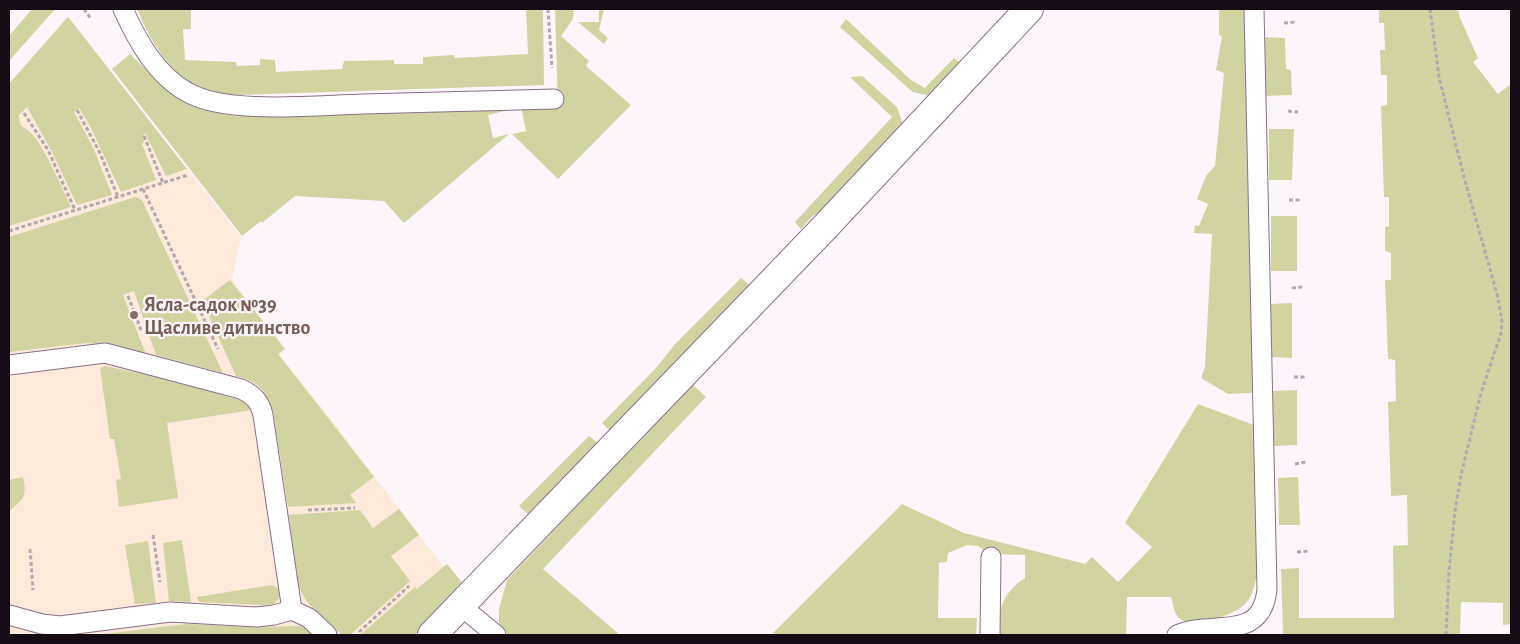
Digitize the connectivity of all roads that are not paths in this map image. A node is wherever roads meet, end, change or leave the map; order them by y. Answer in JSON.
{"nodes":[{"id":1,"x":123,"y":9,"type":"edge"},
{"id":2,"x":1029,"y":9,"type":"edge"},
{"id":3,"x":1254,"y":9,"type":"edge"},
{"id":4,"x":554,"y":99,"type":"road end"},
{"id":5,"x":9,"y":365,"type":"edge"},
{"id":6,"x":991,"y":557,"type":"dead end"},
{"id":7,"x":461,"y":606,"type":"junction"},
{"id":8,"x":292,"y":610,"type":"junction"},
{"id":9,"x":9,"y":615,"type":"edge"},
{"id":10,"x":327,"y":635,"type":"edge"},
{"id":11,"x":432,"y":635,"type":"edge"},
{"id":12,"x":496,"y":635,"type":"edge"},
{"id":13,"x":990,"y":635,"type":"edge"},
{"id":14,"x":1177,"y":635,"type":"edge"}],
"edges":[{"from":1,"to":4,"type":"lane"},
{"from":2,"to":7,"type":"street"},
{"from":3,"to":14,"type":"lane"},
{"from":5,"to":8,"type":"lane"},
{"from":6,"to":13,"type":"lane"},
{"from":7,"to":11,"type":"street"},
{"from":7,"to":12,"type":"lane"},
{"from":8,"to":9,"type":"lane"},
{"from":8,"to":10,"type":"lane"}]}
